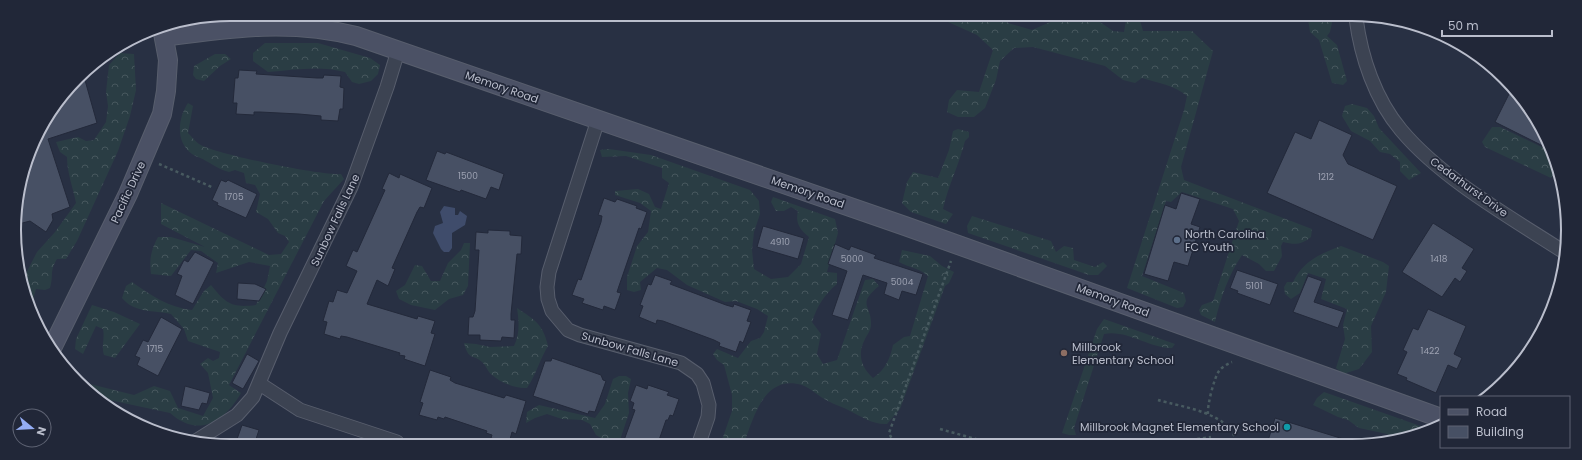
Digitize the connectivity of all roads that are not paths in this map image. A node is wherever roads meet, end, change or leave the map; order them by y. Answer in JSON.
{"nodes":[{"id":1,"x":1356,"y":21,"type":"edge"},
{"id":2,"x":163,"y":32,"type":"edge"},
{"id":3,"x":398,"y":51,"type":"junction"},
{"id":4,"x":598,"y":120,"type":"junction"},
{"id":5,"x":1560,"y":249,"type":"edge"},
{"id":6,"x":54,"y":343,"type":"edge"},
{"id":7,"x":260,"y":384,"type":"junction"},
{"id":8,"x":1440,"y":418,"type":"edge"},
{"id":9,"x":202,"y":437,"type":"edge"},
{"id":10,"x":389,"y":439,"type":"edge"},
{"id":11,"x":700,"y":439,"type":"edge"}],
"edges":[{"from":1,"to":5,"type":"street","name":"Cedarhurst Drive"},
{"from":2,"to":3,"type":"street","name":"Memory Road"},
{"from":2,"to":6,"type":"street","name":"Pacific Drive"},
{"from":3,"to":4,"type":"street","name":"Memory Road"},
{"from":3,"to":7,"type":"street","name":"Sunbow Falls Lane"},
{"from":4,"to":8,"type":"street","name":"Memory Road"},
{"from":4,"to":11,"type":"street","name":"Sunbow Falls Lane"},
{"from":7,"to":9,"type":"street","name":"Sunbow Falls Lane"},
{"from":7,"to":10,"type":"street"}]}
